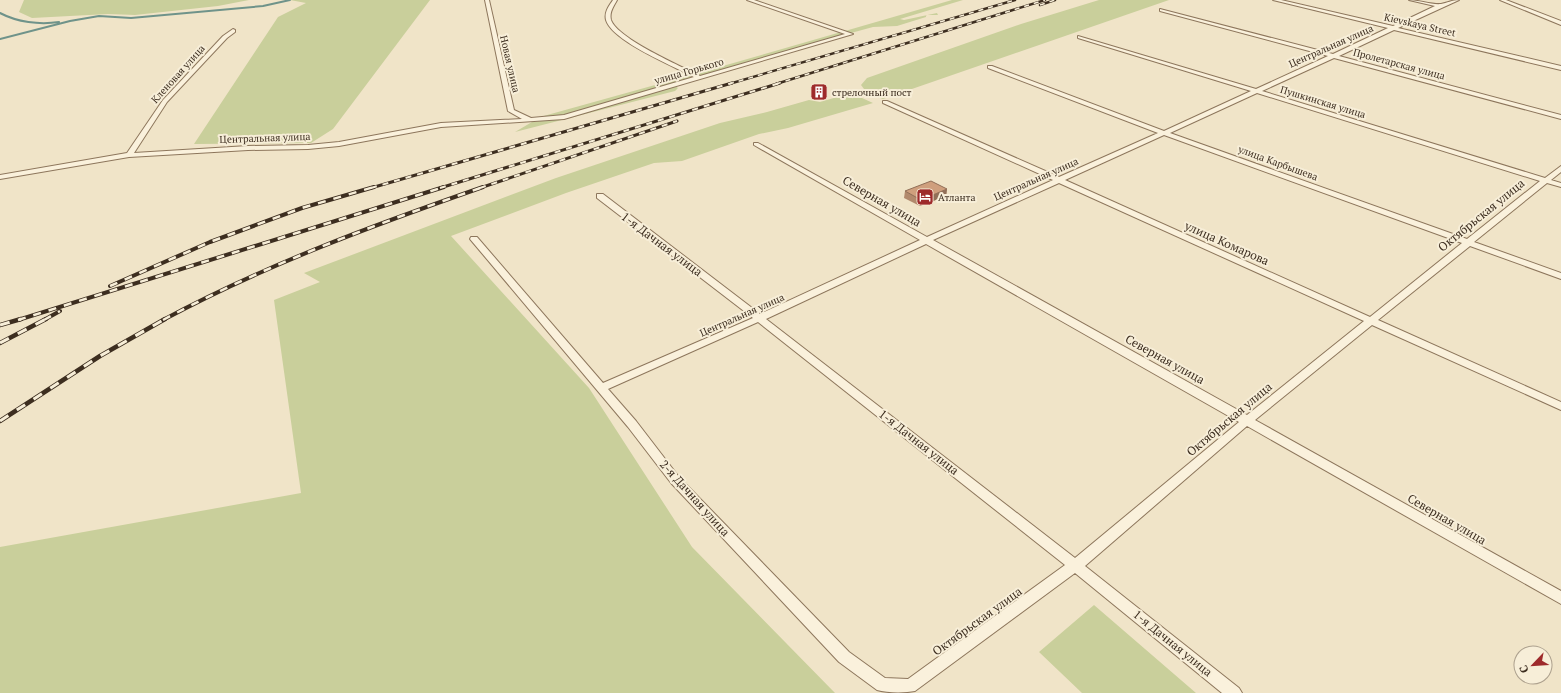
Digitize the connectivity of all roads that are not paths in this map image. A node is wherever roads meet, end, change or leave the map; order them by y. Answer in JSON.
{"nodes":[{"id":1,"x":487,"y":0,"type":"edge"},
{"id":2,"x":615,"y":0,"type":"edge"},
{"id":3,"x":749,"y":0,"type":"edge"},
{"id":4,"x":1274,"y":0,"type":"edge"},
{"id":5,"x":1412,"y":0,"type":"edge"},
{"id":6,"x":1457,"y":0,"type":"edge"},
{"id":7,"x":1502,"y":0,"type":"edge"},
{"id":8,"x":1440,"y":6,"type":"junction"},
{"id":9,"x":1162,"y":10,"type":"dead end"},
{"id":10,"x":1561,"y":23,"type":"edge"},
{"id":11,"x":1393,"y":28,"type":"junction"},
{"id":12,"x":233,"y":31,"type":"dead end"},
{"id":13,"x":1080,"y":37,"type":"dead end"},
{"id":14,"x":1334,"y":56,"type":"junction"},
{"id":15,"x":990,"y":67,"type":"dead end"},
{"id":16,"x":1561,"y":68,"type":"edge"},
{"id":17,"x":700,"y":78,"type":"junction"},
{"id":18,"x":1254,"y":91,"type":"junction"},
{"id":19,"x":885,"y":102,"type":"dead end"},
{"id":20,"x":1561,"y":117,"type":"edge"},
{"id":21,"x":532,"y":120,"type":"junction"},
{"id":22,"x":1164,"y":133,"type":"junction"},
{"id":23,"x":756,"y":144,"type":"dead end"},
{"id":24,"x":129,"y":155,"type":"junction"},
{"id":25,"x":1561,"y":168,"type":"edge"},
{"id":26,"x":0,"y":177,"type":"edge"},
{"id":27,"x":1056,"y":180,"type":"junction"},
{"id":28,"x":1545,"y":180,"type":"junction"},
{"id":29,"x":1561,"y":185,"type":"edge"},
{"id":30,"x":600,"y":196,"type":"dead end"},
{"id":31,"x":474,"y":239,"type":"dead end"},
{"id":32,"x":925,"y":240,"type":"junction"},
{"id":33,"x":1469,"y":242,"type":"junction"},
{"id":34,"x":1561,"y":276,"type":"edge"},
{"id":35,"x":760,"y":318,"type":"junction"},
{"id":36,"x":1372,"y":321,"type":"junction"},
{"id":37,"x":602,"y":387,"type":"junction"},
{"id":38,"x":1561,"y":406,"type":"edge"},
{"id":39,"x":1248,"y":420,"type":"junction"},
{"id":40,"x":1076,"y":565,"type":"junction"},
{"id":41,"x":1561,"y":598,"type":"edge"},
{"id":42,"x":910,"y":686,"type":"joint"},
{"id":43,"x":1234,"y":693,"type":"edge"}],
"edges":[{"from":1,"to":21,"type":"street","name":"Новая улица"},
{"from":2,"to":17,"type":"street"},
{"from":3,"to":17,"type":"street","name":"улица Горького"},
{"from":4,"to":11,"type":"street","name":"Kievskaya Street"},
{"from":5,"to":8,"type":"street"},
{"from":6,"to":8,"type":"street","name":"Центральная улица"},
{"from":7,"to":10,"type":"street"},
{"from":8,"to":11,"type":"street","name":"Центральная улица"},
{"from":9,"to":14,"type":"street","name":"Пролетарская улица"},
{"from":11,"to":14,"type":"street","name":"Центральная улица"},
{"from":11,"to":16,"type":"street","name":"Kievskaya Street"},
{"from":12,"to":24,"type":"street","name":"Кленовая улица"},
{"from":13,"to":18,"type":"street","name":"Пушкинская улица"},
{"from":14,"to":18,"type":"street","name":"Центральная улица"},
{"from":14,"to":20,"type":"street","name":"Пролетарская улица"},
{"from":15,"to":22,"type":"street","name":"улица Карбышева"},
{"from":17,"to":21,"type":"street","name":"улица Горького"},
{"from":18,"to":22,"type":"street","name":"Центральная улица"},
{"from":18,"to":28,"type":"street","name":"Пушкинская улица"},
{"from":19,"to":27,"type":"street","name":"улица Комарова"},
{"from":21,"to":24,"type":"street","name":"Центральная улица"},
{"from":22,"to":27,"type":"street","name":"Центральная улица"},
{"from":22,"to":33,"type":"street","name":"улица Карбышева"},
{"from":23,"to":32,"type":"street","name":"Северная улица"},
{"from":24,"to":26,"type":"street","name":"Центральная улица"},
{"from":25,"to":28,"type":"street","name":"Октябрьская улица"},
{"from":27,"to":32,"type":"street","name":"Центральная улица"},
{"from":27,"to":36,"type":"street","name":"улица Комарова"},
{"from":28,"to":29,"type":"street","name":"Пушкинская улица"},
{"from":28,"to":33,"type":"street","name":"Октябрьская улица"},
{"from":30,"to":35,"type":"street","name":"1-я Дачная улица"},
{"from":31,"to":37,"type":"street","name":"2-я Дачная улица"},
{"from":32,"to":35,"type":"street","name":"Центральная улица"},
{"from":32,"to":39,"type":"street","name":"Северная улица"},
{"from":33,"to":34,"type":"street","name":"улица Карбышева"},
{"from":33,"to":36,"type":"street","name":"Октябрьская улица"},
{"from":35,"to":37,"type":"street","name":"Центральная улица"},
{"from":35,"to":40,"type":"street","name":"1-я Дачная улица"},
{"from":36,"to":38,"type":"street","name":"улица Комарова"},
{"from":36,"to":39,"type":"street","name":"Октябрьская улица"},
{"from":37,"to":42,"type":"street","name":"2-я Дачная улица"},
{"from":39,"to":40,"type":"street","name":"Октябрьская улица"},
{"from":39,"to":41,"type":"street","name":"Северная улица"},
{"from":40,"to":42,"type":"street","name":"Октябрьская улица"},
{"from":40,"to":43,"type":"street","name":"1-я Дачная улица"}]}
